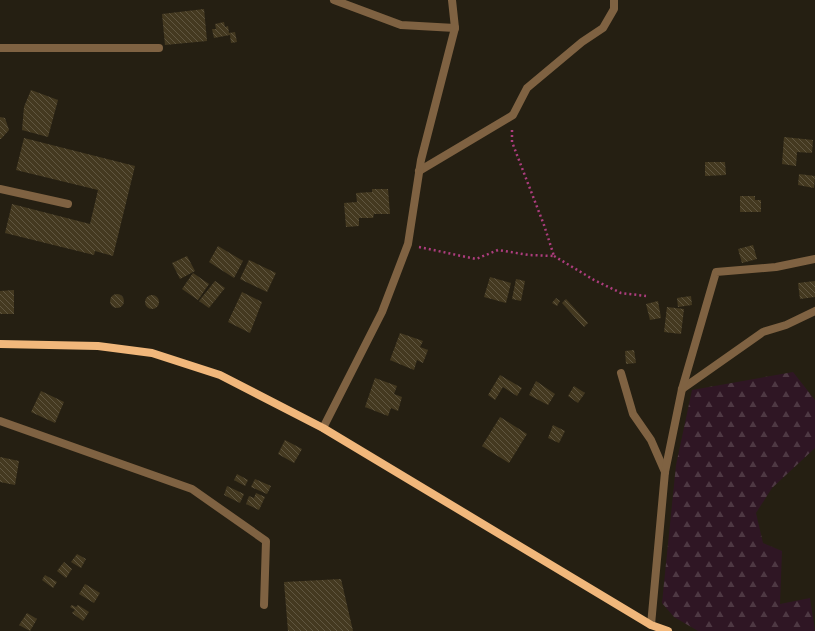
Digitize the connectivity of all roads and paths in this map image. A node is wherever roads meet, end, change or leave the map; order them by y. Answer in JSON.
{"nodes":[{"id":1,"x":334,"y":0,"type":"edge"},
{"id":2,"x":452,"y":0,"type":"edge"},
{"id":3,"x":614,"y":0,"type":"edge"},
{"id":4,"x":455,"y":28,"type":"junction"},
{"id":5,"x":0,"y":48,"type":"edge"},
{"id":6,"x":159,"y":48,"type":"dead end"},
{"id":7,"x":513,"y":115,"type":"junction"},
{"id":8,"x":420,"y":171,"type":"junction"},
{"id":9,"x":0,"y":189,"type":"edge"},
{"id":10,"x":68,"y":204,"type":"dead end"},
{"id":11,"x":408,"y":244,"type":"junction"},
{"id":12,"x":554,"y":256,"type":"junction"},
{"id":13,"x":815,"y":259,"type":"edge"},
{"id":14,"x":646,"y":296,"type":"dead end"},
{"id":15,"x":815,"y":311,"type":"edge"},
{"id":16,"x":0,"y":344,"type":"edge"},
{"id":17,"x":621,"y":373,"type":"dead end"},
{"id":18,"x":682,"y":389,"type":"junction"},
{"id":19,"x":0,"y":421,"type":"edge"},
{"id":20,"x":323,"y":428,"type":"junction"},
{"id":21,"x":665,"y":472,"type":"junction"},
{"id":22,"x":264,"y":605,"type":"dead end"},
{"id":23,"x":652,"y":625,"type":"junction"},
{"id":24,"x":668,"y":631,"type":"edge"}],
"edges":[{"from":1,"to":4,"type":"street"},
{"from":2,"to":4,"type":"street"},
{"from":3,"to":7,"type":"street"},
{"from":4,"to":8,"type":"street"},
{"from":5,"to":6,"type":"street"},
{"from":7,"to":8,"type":"street"},
{"from":7,"to":12,"type":"path"},
{"from":8,"to":11,"type":"street"},
{"from":9,"to":10,"type":"street"},
{"from":11,"to":12,"type":"path"},
{"from":11,"to":20,"type":"street"},
{"from":12,"to":14,"type":"path"},
{"from":13,"to":18,"type":"street"},
{"from":15,"to":18,"type":"street"},
{"from":16,"to":20,"type":"street"},
{"from":17,"to":21,"type":"street"},
{"from":18,"to":21,"type":"street"},
{"from":19,"to":22,"type":"street"},
{"from":20,"to":23,"type":"street"},
{"from":21,"to":23,"type":"street"},
{"from":23,"to":24,"type":"street"}]}
